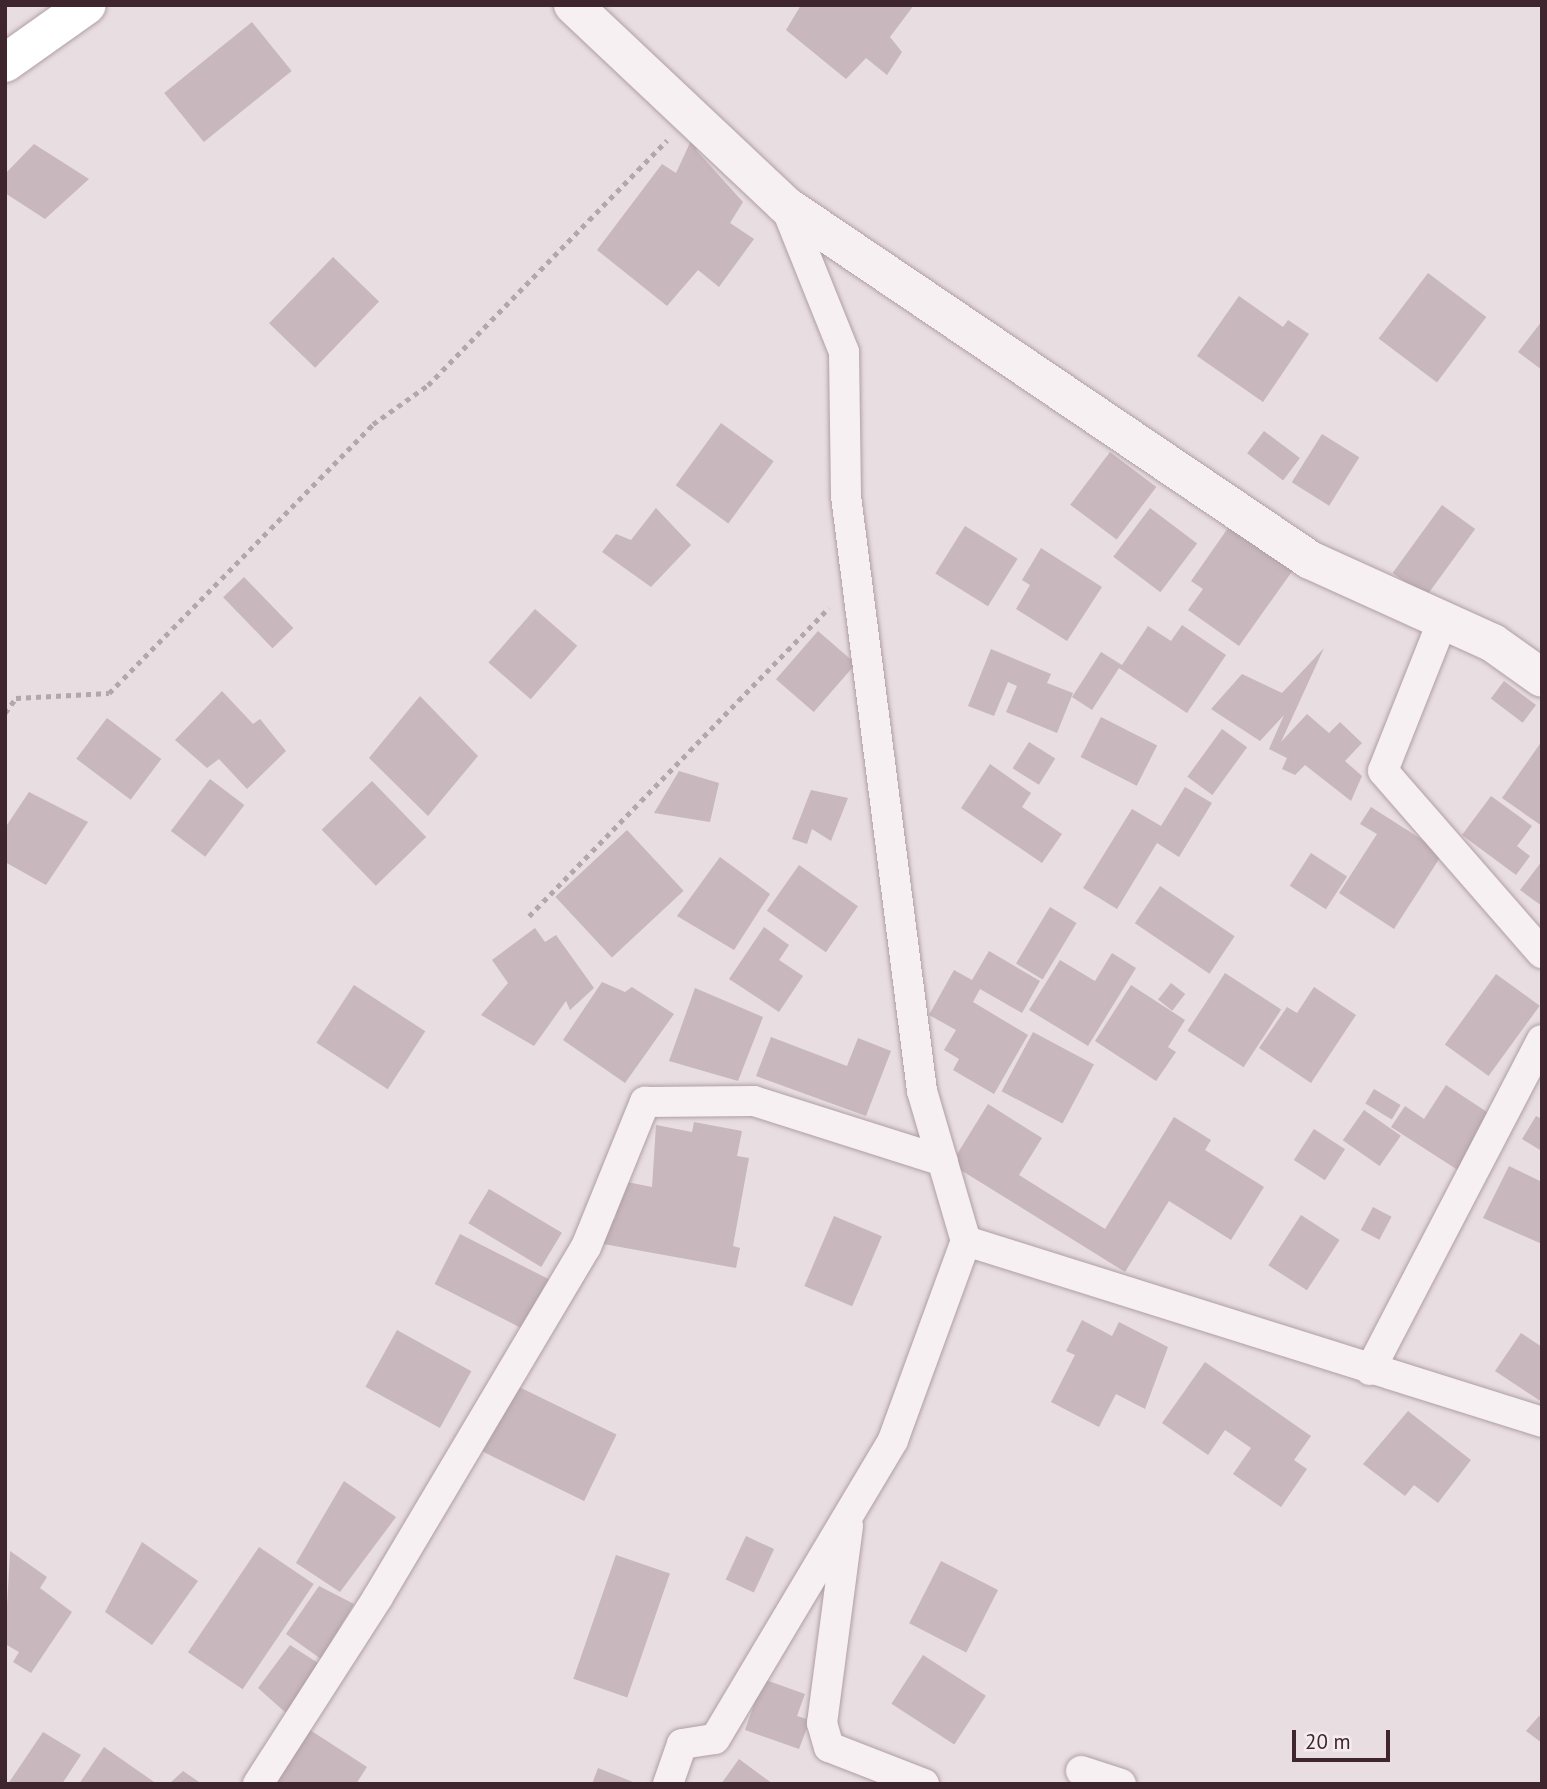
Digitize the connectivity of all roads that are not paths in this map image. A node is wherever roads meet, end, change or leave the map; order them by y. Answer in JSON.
{"nodes":[{"id":1,"x":87,"y":5,"type":"edge"},
{"id":2,"x":573,"y":5,"type":"edge"},
{"id":3,"x":5,"y":63,"type":"edge"},
{"id":4,"x":785,"y":205,"type":"junction"},
{"id":5,"x":1443,"y":620,"type":"junction"},
{"id":6,"x":1542,"y":678,"type":"edge"},
{"id":7,"x":1542,"y":953,"type":"edge"},
{"id":8,"x":1542,"y":1040,"type":"edge"},
{"id":9,"x":943,"y":1161,"type":"junction"},
{"id":10,"x":966,"y":1241,"type":"junction"},
{"id":11,"x":1370,"y":1370,"type":"junction"},
{"id":12,"x":1542,"y":1422,"type":"edge"},
{"id":13,"x":850,"y":1513,"type":"junction"},
{"id":14,"x":1081,"y":1767,"type":"edge"},
{"id":15,"x":866,"y":1772,"type":"edge"},
{"id":16,"x":258,"y":1784,"type":"edge"},
{"id":17,"x":668,"y":1784,"type":"edge"},
{"id":18,"x":923,"y":1784,"type":"edge"},
{"id":19,"x":1121,"y":1784,"type":"edge"}],
"edges":[{"from":1,"to":3,"type":"main road"},
{"from":2,"to":4,"type":"street"},
{"from":4,"to":5,"type":"street"},
{"from":4,"to":9,"type":"street"},
{"from":5,"to":6,"type":"street"},
{"from":5,"to":7,"type":"street"},
{"from":8,"to":11,"type":"street"},
{"from":9,"to":10,"type":"street"},
{"from":9,"to":16,"type":"street"},
{"from":10,"to":11,"type":"street"},
{"from":10,"to":13,"type":"street"},
{"from":11,"to":12,"type":"street"},
{"from":13,"to":15,"type":"street"},
{"from":13,"to":17,"type":"street"},
{"from":14,"to":19,"type":"street"},
{"from":15,"to":18,"type":"street"}]}
